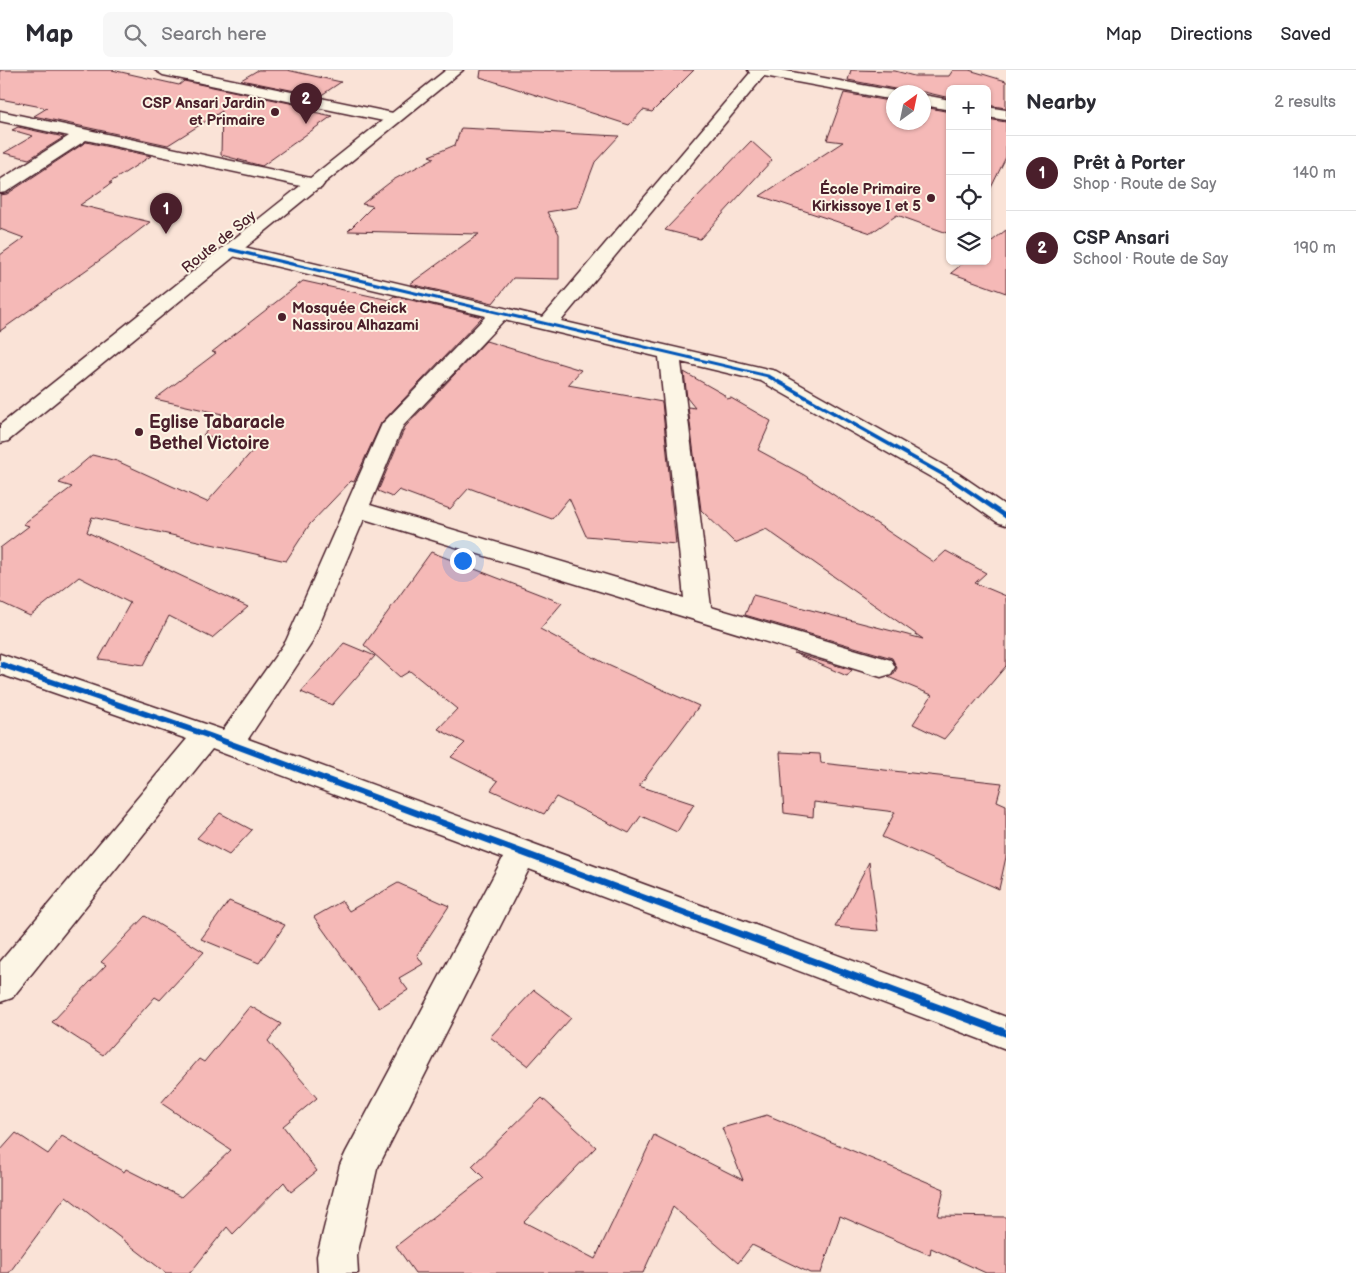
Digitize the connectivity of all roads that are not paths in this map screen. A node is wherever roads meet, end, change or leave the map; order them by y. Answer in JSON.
{"nodes":[{"id":1,"x":163,"y":70,"type":"edge"},
{"id":2,"x":455,"y":70,"type":"edge"},
{"id":3,"x":758,"y":70,"type":"edge"},
{"id":4,"x":886,"y":94,"type":"edge"},
{"id":5,"x":931,"y":101,"type":"edge"},
{"id":6,"x":946,"y":104,"type":"edge"},
{"id":7,"x":991,"y":113,"type":"edge"},
{"id":8,"x":1006,"y":115,"type":"edge"},
{"id":9,"x":0,"y":116,"type":"edge"},
{"id":10,"x":393,"y":118,"type":"junction"},
{"id":11,"x":82,"y":135,"type":"junction"},
{"id":12,"x":315,"y":184,"type":"junction"},
{"id":13,"x":0,"y":188,"type":"edge"},
{"id":14,"x":231,"y":250,"type":"junction"},
{"id":15,"x":500,"y":313,"type":"junction"},
{"id":16,"x":548,"y":324,"type":"junction"},
{"id":17,"x":669,"y":353,"type":"junction"},
{"id":18,"x":0,"y":436,"type":"edge"},
{"id":19,"x":358,"y":509,"type":"junction"},
{"id":20,"x":1006,"y":517,"type":"edge"},
{"id":21,"x":699,"y":612,"type":"junction"},
{"id":22,"x":0,"y":664,"type":"edge"},
{"id":23,"x":881,"y":667,"type":"dead end"},
{"id":24,"x":218,"y":739,"type":"junction"},
{"id":25,"x":522,"y":852,"type":"junction"},
{"id":26,"x":0,"y":987,"type":"edge"},
{"id":27,"x":1006,"y":1033,"type":"edge"},
{"id":28,"x":338,"y":1273,"type":"edge"}],
"edges":[{"from":1,"to":10,"type":"street"},
{"from":2,"to":10,"type":"street","name":"Route de Say"},
{"from":3,"to":4,"type":"street"},
{"from":3,"to":16,"type":"street"},
{"from":5,"to":6,"type":"street"},
{"from":7,"to":8,"type":"street"},
{"from":9,"to":11,"type":"street"},
{"from":10,"to":12,"type":"street","name":"Route de Say"},
{"from":11,"to":12,"type":"street"},
{"from":11,"to":13,"type":"street"},
{"from":12,"to":14,"type":"street","name":"Route de Say"},
{"from":14,"to":15,"type":"street"},
{"from":14,"to":18,"type":"street","name":"Route de Say"},
{"from":15,"to":16,"type":"street"},
{"from":15,"to":19,"type":"street"},
{"from":16,"to":17,"type":"street"},
{"from":17,"to":20,"type":"street"},
{"from":17,"to":21,"type":"street"},
{"from":19,"to":21,"type":"street"},
{"from":19,"to":24,"type":"street"},
{"from":21,"to":23,"type":"street"},
{"from":22,"to":24,"type":"street"},
{"from":24,"to":25,"type":"street"},
{"from":24,"to":26,"type":"street"},
{"from":25,"to":27,"type":"street"},
{"from":25,"to":28,"type":"street"}]}
